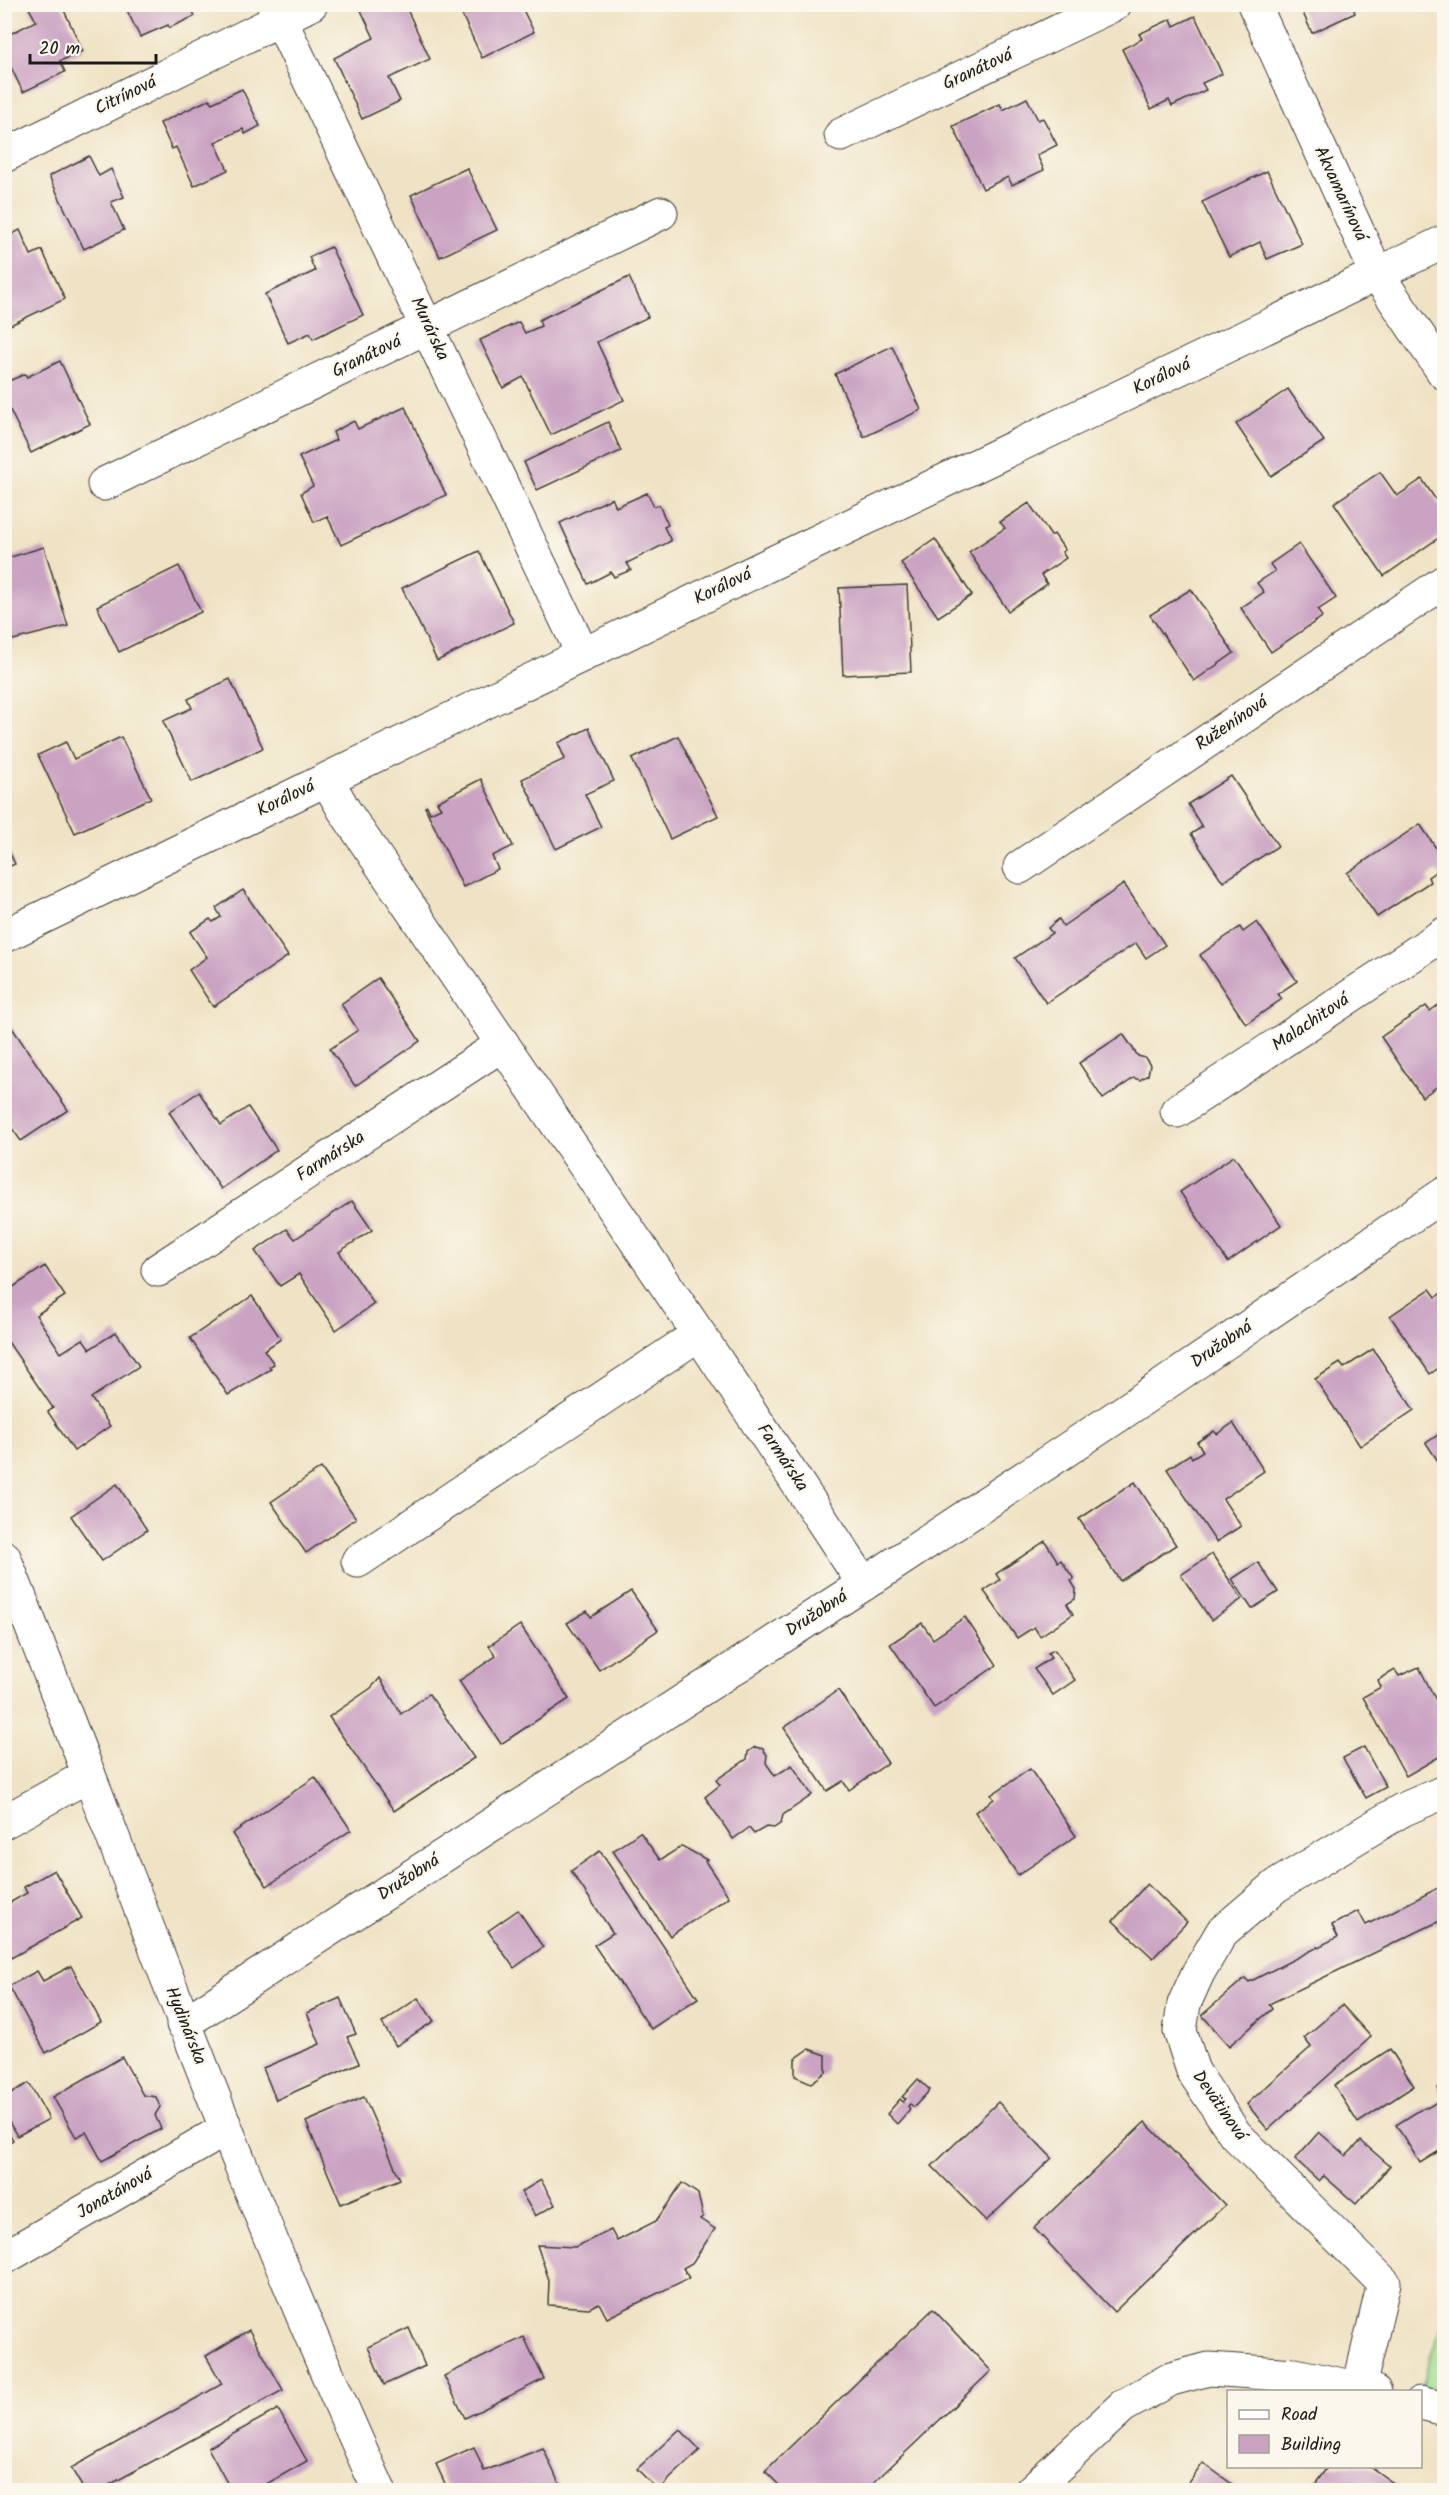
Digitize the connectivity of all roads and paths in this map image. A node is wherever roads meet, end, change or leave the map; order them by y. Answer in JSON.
{"nodes":[{"id":1,"x":311,"y":4,"type":"edge"},
{"id":2,"x":1116,"y":4,"type":"edge"},
{"id":3,"x":1254,"y":4,"type":"edge"},
{"id":4,"x":277,"y":12,"type":"edge"},
{"id":5,"x":841,"y":135,"type":"dead end"},
{"id":6,"x":4,"y":156,"type":"edge"},
{"id":7,"x":661,"y":213,"type":"dead end"},
{"id":8,"x":1444,"y":242,"type":"edge"},
{"id":9,"x":1377,"y":274,"type":"junction"},
{"id":10,"x":428,"y":327,"type":"junction"},
{"id":11,"x":1444,"y":373,"type":"edge"},
{"id":12,"x":104,"y":484,"type":"dead end"},
{"id":13,"x":1444,"y":582,"type":"edge"},
{"id":14,"x":583,"y":655,"type":"junction"},
{"id":15,"x":327,"y":780,"type":"junction"},
{"id":16,"x":1020,"y":867,"type":"dead end"},
{"id":17,"x":1444,"y":934,"type":"edge"},
{"id":18,"x":4,"y":936,"type":"edge"},
{"id":19,"x":503,"y":1044,"type":"junction"},
{"id":20,"x":1177,"y":1111,"type":"dead end"},
{"id":21,"x":1444,"y":1194,"type":"edge"},
{"id":22,"x":158,"y":1270,"type":"dead end"},
{"id":23,"x":699,"y":1334,"type":"junction"},
{"id":24,"x":4,"y":1557,"type":"edge"},
{"id":25,"x":358,"y":1561,"type":"dead end"},
{"id":26,"x":864,"y":1584,"type":"junction"},
{"id":27,"x":89,"y":1775,"type":"junction"},
{"id":28,"x":1444,"y":1792,"type":"edge"},
{"id":29,"x":4,"y":1822,"type":"edge"},
{"id":30,"x":183,"y":2024,"type":"junction"},
{"id":31,"x":226,"y":2129,"type":"junction"},
{"id":32,"x":4,"y":2258,"type":"edge"},
{"id":33,"x":1367,"y":2389,"type":"edge"},
{"id":34,"x":1422,"y":2404,"type":"edge"},
{"id":35,"x":1444,"y":2409,"type":"edge"},
{"id":36,"x":379,"y":2490,"type":"edge"},
{"id":37,"x":1032,"y":2490,"type":"edge"}],
"edges":[{"from":1,"to":4,"type":"street","name":"Citrínová"},
{"from":2,"to":5,"type":"street","name":"Granátová"},
{"from":3,"to":9,"type":"street","name":"Akvamarínová"},
{"from":4,"to":6,"type":"street","name":"Citrínová"},
{"from":4,"to":10,"type":"street","name":"Murárska"},
{"from":7,"to":10,"type":"street","name":"Granátová"},
{"from":8,"to":9,"type":"street","name":"Korálová"},
{"from":9,"to":11,"type":"street","name":"Akvamarínová"},
{"from":9,"to":14,"type":"street","name":"Korálová"},
{"from":10,"to":12,"type":"street","name":"Granátová"},
{"from":10,"to":14,"type":"street","name":"Murárska"},
{"from":13,"to":16,"type":"street","name":"Ruženínová"},
{"from":14,"to":15,"type":"street","name":"Korálová"},
{"from":15,"to":18,"type":"street","name":"Korálová"},
{"from":15,"to":19,"type":"street","name":"Farmárska"},
{"from":17,"to":20,"type":"street","name":"Malachitová"},
{"from":19,"to":22,"type":"street","name":"Farmárska"},
{"from":19,"to":23,"type":"street","name":"Farmárska"},
{"from":21,"to":26,"type":"street","name":"Družobná"},
{"from":23,"to":25,"type":"street"},
{"from":23,"to":26,"type":"street","name":"Farmárska"},
{"from":24,"to":27,"type":"street","name":"Hydinárska"},
{"from":26,"to":30,"type":"street","name":"Družobná"},
{"from":27,"to":29,"type":"street"},
{"from":27,"to":30,"type":"street","name":"Hydinárska"},
{"from":28,"to":33,"type":"street","name":"Devätinová"},
{"from":30,"to":31,"type":"street","name":"Hydinárska"},
{"from":31,"to":32,"type":"street","name":"Jonatánová"},
{"from":31,"to":36,"type":"street","name":"Hydinárska"},
{"from":33,"to":37,"type":"street"},
{"from":34,"to":35,"type":"street"}]}
